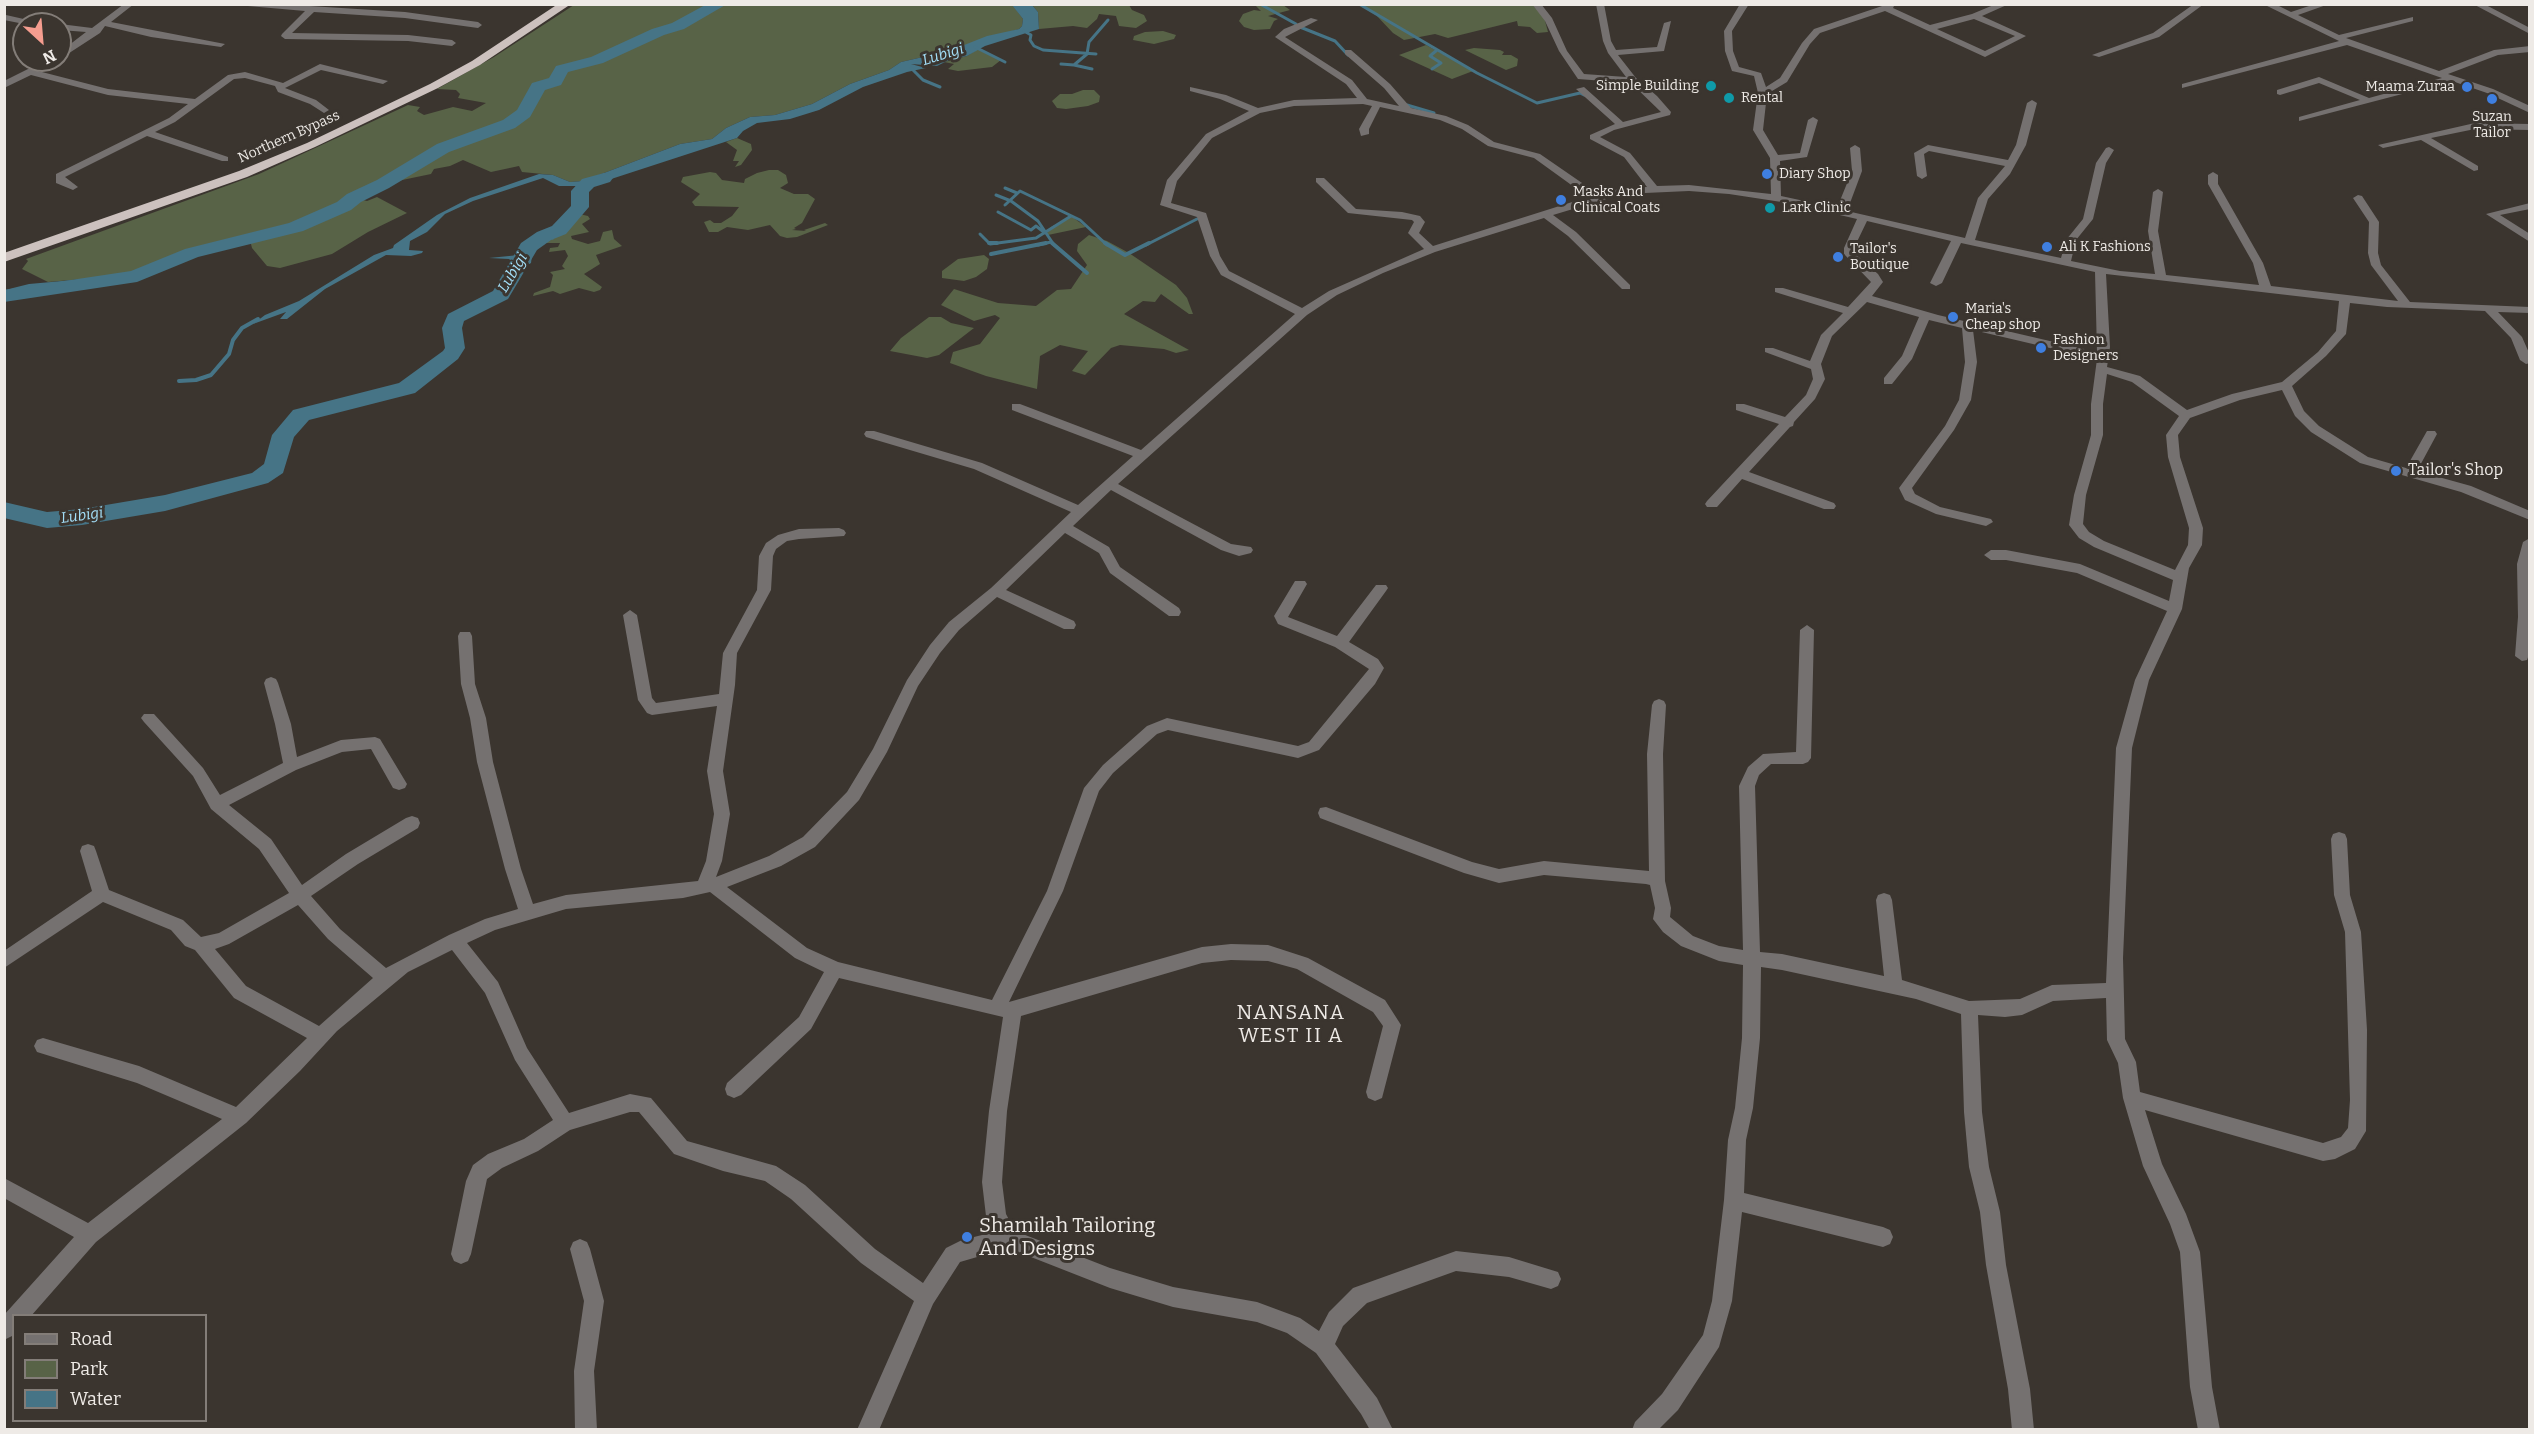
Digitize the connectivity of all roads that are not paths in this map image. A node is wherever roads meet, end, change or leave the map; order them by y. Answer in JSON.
{"nodes":[{"id":1,"x":130,"y":4,"type":"edge"},
{"id":2,"x":229,"y":4,"type":"edge"},
{"id":3,"x":361,"y":4,"type":"edge"},
{"id":4,"x":546,"y":4,"type":"edge"},
{"id":5,"x":566,"y":4,"type":"edge"},
{"id":6,"x":1536,"y":4,"type":"edge"},
{"id":7,"x":1600,"y":4,"type":"edge"},
{"id":8,"x":1745,"y":4,"type":"edge"},
{"id":9,"x":1898,"y":4,"type":"edge"},
{"id":10,"x":2005,"y":4,"type":"edge"},
{"id":11,"x":2200,"y":4,"type":"edge"},
{"id":12,"x":2268,"y":4,"type":"edge"},
{"id":13,"x":2325,"y":4,"type":"edge"},
{"id":14,"x":2477,"y":4,"type":"edge"},
{"id":15,"x":1884,"y":8,"type":"junction"},
{"id":16,"x":312,"y":9,"type":"junction"},
{"id":17,"x":353,"y":12,"type":"junction"},
{"id":18,"x":2290,"y":15,"type":"junction"},
{"id":19,"x":1975,"y":16,"type":"junction"},
{"id":20,"x":2410,"y":19,"type":"dead end"},
{"id":21,"x":1314,"y":20,"type":"dead end"},
{"id":22,"x":1668,"y":23,"type":"dead end"},
{"id":23,"x":106,"y":24,"type":"junction"},
{"id":24,"x":478,"y":25,"type":"dead end"},
{"id":25,"x":72,"y":28,"type":"edge"},
{"id":26,"x":1930,"y":28,"type":"junction"},
{"id":27,"x":97,"y":31,"type":"junction"},
{"id":28,"x":2529,"y":32,"type":"edge"},
{"id":29,"x":2336,"y":38,"type":"junction"},
{"id":30,"x":2347,"y":42,"type":"junction"},
{"id":31,"x":452,"y":43,"type":"dead end"},
{"id":32,"x":221,"y":44,"type":"dead end"},
{"id":33,"x":72,"y":48,"type":"edge"},
{"id":34,"x":2529,"y":50,"type":"edge"},
{"id":35,"x":1347,"y":52,"type":"dead end"},
{"id":36,"x":1612,"y":53,"type":"junction"},
{"id":37,"x":2096,"y":55,"type":"dead end"},
{"id":38,"x":31,"y":72,"type":"joint"},
{"id":39,"x":2439,"y":74,"type":"junction"},
{"id":40,"x":2452,"y":78,"type":"junction"},
{"id":41,"x":1633,"y":80,"type":"junction"},
{"id":42,"x":7,"y":81,"type":"edge"},
{"id":43,"x":383,"y":81,"type":"dead end"},
{"id":44,"x":2185,"y":86,"type":"dead end"},
{"id":45,"x":282,"y":87,"type":"junction"},
{"id":46,"x":1193,"y":89,"type":"dead end"},
{"id":47,"x":1581,"y":89,"type":"dead end"},
{"id":48,"x":2280,"y":92,"type":"dead end"},
{"id":49,"x":1763,"y":93,"type":"junction"},
{"id":50,"x":2367,"y":100,"type":"junction"},
{"id":51,"x":1363,"y":101,"type":"junction"},
{"id":52,"x":198,"y":102,"type":"junction"},
{"id":53,"x":1378,"y":103,"type":"junction"},
{"id":54,"x":2032,"y":103,"type":"dead end"},
{"id":55,"x":1406,"y":108,"type":"junction"},
{"id":56,"x":324,"y":110,"type":"dead end"},
{"id":57,"x":2529,"y":110,"type":"edge"},
{"id":58,"x":1257,"y":111,"type":"junction"},
{"id":59,"x":2302,"y":119,"type":"dead end"},
{"id":60,"x":1813,"y":120,"type":"dead end"},
{"id":61,"x":1621,"y":125,"type":"junction"},
{"id":62,"x":2529,"y":127,"type":"edge"},
{"id":63,"x":148,"y":133,"type":"junction"},
{"id":64,"x":1364,"y":134,"type":"dead end"},
{"id":65,"x":2423,"y":137,"type":"junction"},
{"id":66,"x":2383,"y":145,"type":"dead end"},
{"id":67,"x":1855,"y":148,"type":"dead end"},
{"id":68,"x":2109,"y":150,"type":"dead end"},
{"id":69,"x":1774,"y":158,"type":"junction"},
{"id":70,"x":225,"y":159,"type":"dead end"},
{"id":71,"x":2011,"y":164,"type":"junction"},
{"id":72,"x":2474,"y":168,"type":"dead end"},
{"id":73,"x":2213,"y":175,"type":"dead end"},
{"id":74,"x":1922,"y":176,"type":"dead end"},
{"id":75,"x":1320,"y":180,"type":"dead end"},
{"id":76,"x":73,"y":187,"type":"dead end"},
{"id":77,"x":1653,"y":188,"type":"junction"},
{"id":78,"x":2158,"y":192,"type":"dead end"},
{"id":79,"x":1596,"y":198,"type":"junction"},
{"id":80,"x":1776,"y":198,"type":"junction"},
{"id":81,"x":2358,"y":198,"type":"dead end"},
{"id":82,"x":2529,"y":206,"type":"edge"},
{"id":83,"x":1841,"y":212,"type":"junction"},
{"id":84,"x":1545,"y":214,"type":"junction"},
{"id":85,"x":1863,"y":218,"type":"junction"},
{"id":86,"x":2529,"y":238,"type":"edge"},
{"id":87,"x":1957,"y":240,"type":"junction"},
{"id":88,"x":1969,"y":243,"type":"junction"},
{"id":89,"x":1431,"y":250,"type":"junction"},
{"id":90,"x":5,"y":255,"type":"edge"},
{"id":91,"x":2065,"y":263,"type":"junction"},
{"id":92,"x":2100,"y":270,"type":"junction"},
{"id":93,"x":2161,"y":278,"type":"junction"},
{"id":94,"x":1936,"y":284,"type":"dead end"},
{"id":95,"x":1626,"y":287,"type":"dead end"},
{"id":96,"x":2266,"y":288,"type":"junction"},
{"id":97,"x":1779,"y":290,"type":"dead end"},
{"id":98,"x":1866,"y":298,"type":"junction"},
{"id":99,"x":2345,"y":298,"type":"junction"},
{"id":100,"x":2408,"y":305,"type":"junction"},
{"id":101,"x":2489,"y":309,"type":"junction"},
{"id":102,"x":2529,"y":309,"type":"edge"},
{"id":103,"x":1849,"y":311,"type":"junction"},
{"id":104,"x":1303,"y":313,"type":"junction"},
{"id":105,"x":1925,"y":315,"type":"junction"},
{"id":106,"x":1967,"y":325,"type":"junction"},
{"id":107,"x":1769,"y":350,"type":"dead end"},
{"id":108,"x":2526,"y":360,"type":"dead end"},
{"id":109,"x":2102,"y":363,"type":"junction"},
{"id":110,"x":1815,"y":367,"type":"junction"},
{"id":111,"x":1888,"y":381,"type":"dead end"},
{"id":112,"x":2286,"y":385,"type":"junction"},
{"id":113,"x":1016,"y":407,"type":"dead end"},
{"id":114,"x":1740,"y":407,"type":"dead end"},
{"id":115,"x":2186,"y":415,"type":"junction"},
{"id":116,"x":1789,"y":423,"type":"junction"},
{"id":117,"x":870,"y":434,"type":"dead end"},
{"id":118,"x":2431,"y":434,"type":"dead end"},
{"id":119,"x":1143,"y":455,"type":"junction"},
{"id":120,"x":1739,"y":472,"type":"junction"},
{"id":121,"x":2409,"y":474,"type":"junction"},
{"id":122,"x":1111,"y":485,"type":"junction"},
{"id":123,"x":1712,"y":504,"type":"dead end"},
{"id":124,"x":1829,"y":506,"type":"dead end"},
{"id":125,"x":1080,"y":511,"type":"junction"},
{"id":126,"x":2529,"y":516,"type":"edge"},
{"id":127,"x":1986,"y":522,"type":"dead end"},
{"id":128,"x":1065,"y":527,"type":"junction"},
{"id":129,"x":839,"y":533,"type":"dead end"},
{"id":130,"x":2529,"y":542,"type":"edge"},
{"id":131,"x":1246,"y":550,"type":"dead end"},
{"id":132,"x":1991,"y":555,"type":"dead end"},
{"id":133,"x":2180,"y":578,"type":"junction"},
{"id":134,"x":1300,"y":584,"type":"dead end"},
{"id":135,"x":1381,"y":588,"type":"dead end"},
{"id":136,"x":996,"y":591,"type":"junction"},
{"id":137,"x":2175,"y":609,"type":"junction"},
{"id":138,"x":1174,"y":612,"type":"dead end"},
{"id":139,"x":630,"y":615,"type":"dead end"},
{"id":140,"x":1069,"y":625,"type":"dead end"},
{"id":141,"x":1807,"y":630,"type":"dead end"},
{"id":142,"x":465,"y":636,"type":"dead end"},
{"id":143,"x":1340,"y":643,"type":"junction"},
{"id":144,"x":2522,"y":656,"type":"dead end"},
{"id":145,"x":271,"y":683,"type":"dead end"},
{"id":146,"x":726,"y":699,"type":"junction"},
{"id":147,"x":1659,"y":705,"type":"dead end"},
{"id":148,"x":149,"y":718,"type":"dead end"},
{"id":149,"x":291,"y":766,"type":"junction"},
{"id":150,"x":399,"y":784,"type":"dead end"},
{"id":151,"x":217,"y":804,"type":"junction"},
{"id":152,"x":1326,"y":813,"type":"dead end"},
{"id":153,"x":412,"y":823,"type":"dead end"},
{"id":154,"x":2339,"y":839,"type":"dead end"},
{"id":155,"x":88,"y":851,"type":"dead end"},
{"id":156,"x":1658,"y":881,"type":"junction"},
{"id":157,"x":709,"y":886,"type":"junction"},
{"id":158,"x":101,"y":894,"type":"junction"},
{"id":159,"x":300,"y":895,"type":"junction"},
{"id":160,"x":1884,"y":900,"type":"dead end"},
{"id":161,"x":528,"y":913,"type":"junction"},
{"id":162,"x":455,"y":940,"type":"junction"},
{"id":163,"x":201,"y":945,"type":"junction"},
{"id":164,"x":1752,"y":959,"type":"junction"},
{"id":165,"x":4,"y":961,"type":"edge"},
{"id":166,"x":835,"y":969,"type":"junction"},
{"id":167,"x":386,"y":978,"type":"junction"},
{"id":168,"x":1894,"y":987,"type":"junction"},
{"id":169,"x":2114,"y":990,"type":"junction"},
{"id":170,"x":1005,"y":1009,"type":"junction"},
{"id":171,"x":1969,"y":1009,"type":"junction"},
{"id":172,"x":321,"y":1036,"type":"junction"},
{"id":173,"x":43,"y":1046,"type":"dead end"},
{"id":174,"x":734,"y":1089,"type":"dead end"},
{"id":175,"x":1375,"y":1092,"type":"dead end"},
{"id":176,"x":2132,"y":1098,"type":"junction"},
{"id":177,"x":239,"y":1117,"type":"junction"},
{"id":178,"x":565,"y":1124,"type":"junction"},
{"id":179,"x":4,"y":1186,"type":"edge"},
{"id":180,"x":1734,"y":1200,"type":"junction"},
{"id":181,"x":89,"y":1235,"type":"junction"},
{"id":182,"x":1008,"y":1238,"type":"junction"},
{"id":183,"x":1883,"y":1238,"type":"dead end"},
{"id":184,"x":580,"y":1249,"type":"dead end"},
{"id":185,"x":461,"y":1254,"type":"dead end"},
{"id":186,"x":1551,"y":1279,"type":"dead end"},
{"id":187,"x":926,"y":1297,"type":"junction"},
{"id":188,"x":19,"y":1314,"type":"edge"},
{"id":189,"x":1323,"y":1346,"type":"junction"},
{"id":190,"x":586,"y":1430,"type":"edge"},
{"id":191,"x":868,"y":1430,"type":"edge"},
{"id":192,"x":1382,"y":1430,"type":"edge"},
{"id":193,"x":1643,"y":1430,"type":"edge"},
{"id":194,"x":2024,"y":1430,"type":"edge"},
{"id":195,"x":2209,"y":1430,"type":"edge"}],
"edges":[{"from":1,"to":23,"type":"street"},
{"from":2,"to":16,"type":"street"},
{"from":3,"to":17,"type":"street"},
{"from":4,"to":90,"type":"highway","name":"Northern Bypass"},
{"from":5,"to":90,"type":"highway","name":"Northern Bypass"},
{"from":6,"to":41,"type":"street"},
{"from":7,"to":36,"type":"street"},
{"from":8,"to":49,"type":"street"},
{"from":9,"to":15,"type":"street"},
{"from":10,"to":19,"type":"street"},
{"from":11,"to":37,"type":"street"},
{"from":12,"to":18,"type":"street"},
{"from":13,"to":18,"type":"street"},
{"from":14,"to":28,"type":"street"},
{"from":15,"to":26,"type":"street"},
{"from":15,"to":49,"type":"street"},
{"from":16,"to":17,"type":"street"},
{"from":16,"to":31,"type":"street"},
{"from":17,"to":24,"type":"street"},
{"from":18,"to":29,"type":"street"},
{"from":19,"to":26,"type":"street"},
{"from":19,"to":26,"type":"street"},
{"from":20,"to":29,"type":"street"},
{"from":21,"to":51,"type":"street"},
{"from":22,"to":36,"type":"street"},
{"from":23,"to":27,"type":"street"},
{"from":23,"to":32,"type":"street"},
{"from":25,"to":27,"type":"street"},
{"from":27,"to":33,"type":"street"},
{"from":29,"to":30,"type":"street"},
{"from":30,"to":39,"type":"street"},
{"from":30,"to":44,"type":"street"},
{"from":34,"to":39,"type":"street"},
{"from":35,"to":55,"type":"street"},
{"from":36,"to":41,"type":"street"},
{"from":38,"to":42,"type":"street"},
{"from":38,"to":52,"type":"street"},
{"from":39,"to":40,"type":"street"},
{"from":40,"to":50,"type":"street"},
{"from":40,"to":57,"type":"street"},
{"from":41,"to":61,"type":"street"},
{"from":43,"to":45,"type":"street"},
{"from":45,"to":52,"type":"street"},
{"from":45,"to":56,"type":"street"},
{"from":46,"to":58,"type":"street"},
{"from":47,"to":61,"type":"street"},
{"from":48,"to":50,"type":"street"},
{"from":49,"to":69,"type":"street"},
{"from":50,"to":59,"type":"street"},
{"from":51,"to":53,"type":"street"},
{"from":51,"to":58,"type":"street"},
{"from":52,"to":63,"type":"street"},
{"from":53,"to":55,"type":"street"},
{"from":53,"to":64,"type":"street"},
{"from":54,"to":71,"type":"street"},
{"from":55,"to":79,"type":"street"},
{"from":58,"to":104,"type":"street"},
{"from":60,"to":69,"type":"street"},
{"from":61,"to":77,"type":"street"},
{"from":62,"to":65,"type":"street"},
{"from":63,"to":70,"type":"street"},
{"from":63,"to":76,"type":"street"},
{"from":65,"to":66,"type":"street"},
{"from":65,"to":72,"type":"street"},
{"from":67,"to":83,"type":"street"},
{"from":68,"to":91,"type":"street"},
{"from":69,"to":80,"type":"street"},
{"from":71,"to":74,"type":"street"},
{"from":71,"to":88,"type":"street"},
{"from":73,"to":96,"type":"street"},
{"from":75,"to":89,"type":"street"},
{"from":77,"to":79,"type":"street"},
{"from":77,"to":80,"type":"street"},
{"from":78,"to":93,"type":"street"},
{"from":79,"to":84,"type":"street"},
{"from":80,"to":83,"type":"street"},
{"from":81,"to":100,"type":"street"},
{"from":82,"to":86,"type":"street"},
{"from":83,"to":85,"type":"street"},
{"from":84,"to":89,"type":"street"},
{"from":84,"to":95,"type":"street"},
{"from":85,"to":87,"type":"street"},
{"from":85,"to":98,"type":"street"},
{"from":87,"to":88,"type":"street"},
{"from":87,"to":94,"type":"street"},
{"from":88,"to":91,"type":"street"},
{"from":89,"to":104,"type":"street"},
{"from":91,"to":92,"type":"street"},
{"from":92,"to":93,"type":"street"},
{"from":92,"to":109,"type":"street"},
{"from":93,"to":96,"type":"street"},
{"from":96,"to":99,"type":"street"},
{"from":97,"to":103,"type":"street"},
{"from":98,"to":103,"type":"street"},
{"from":98,"to":105,"type":"street"},
{"from":99,"to":100,"type":"street"},
{"from":99,"to":112,"type":"street"},
{"from":100,"to":101,"type":"street"},
{"from":101,"to":102,"type":"street"},
{"from":101,"to":108,"type":"street"},
{"from":103,"to":110,"type":"street"},
{"from":104,"to":119,"type":"street"},
{"from":105,"to":106,"type":"street"},
{"from":105,"to":111,"type":"street"},
{"from":106,"to":109,"type":"street"},
{"from":106,"to":127,"type":"street"},
{"from":107,"to":110,"type":"street"},
{"from":109,"to":115,"type":"street"},
{"from":109,"to":133,"type":"street"},
{"from":110,"to":116,"type":"street"},
{"from":112,"to":115,"type":"street"},
{"from":112,"to":121,"type":"street"},
{"from":113,"to":119,"type":"street"},
{"from":114,"to":116,"type":"street"},
{"from":115,"to":133,"type":"street"},
{"from":116,"to":120,"type":"street"},
{"from":117,"to":125,"type":"street"},
{"from":118,"to":121,"type":"street"},
{"from":119,"to":122,"type":"street"},
{"from":120,"to":123,"type":"street"},
{"from":120,"to":124,"type":"street"},
{"from":121,"to":126,"type":"street"},
{"from":122,"to":125,"type":"street"},
{"from":122,"to":131,"type":"street"},
{"from":125,"to":128,"type":"street"},
{"from":128,"to":136,"type":"street"},
{"from":128,"to":138,"type":"street"},
{"from":129,"to":146,"type":"street"},
{"from":130,"to":144,"type":"street"},
{"from":132,"to":137,"type":"street"},
{"from":133,"to":137,"type":"street"},
{"from":134,"to":143,"type":"street"},
{"from":135,"to":143,"type":"street"},
{"from":136,"to":140,"type":"street"},
{"from":136,"to":157,"type":"street"},
{"from":137,"to":169,"type":"street"},
{"from":139,"to":146,"type":"street"},
{"from":141,"to":164,"type":"street"},
{"from":142,"to":161,"type":"street"},
{"from":143,"to":170,"type":"street"},
{"from":145,"to":149,"type":"street"},
{"from":146,"to":157,"type":"street"},
{"from":147,"to":156,"type":"street"},
{"from":148,"to":151,"type":"street"},
{"from":149,"to":150,"type":"street"},
{"from":149,"to":151,"type":"street"},
{"from":151,"to":159,"type":"street"},
{"from":152,"to":156,"type":"street"},
{"from":153,"to":159,"type":"street"},
{"from":154,"to":176,"type":"street"},
{"from":155,"to":158,"type":"street"},
{"from":156,"to":164,"type":"street"},
{"from":157,"to":161,"type":"street"},
{"from":157,"to":166,"type":"street"},
{"from":158,"to":163,"type":"street"},
{"from":158,"to":165,"type":"street"},
{"from":159,"to":163,"type":"street"},
{"from":159,"to":167,"type":"street"},
{"from":160,"to":168,"type":"street"},
{"from":161,"to":162,"type":"street"},
{"from":162,"to":167,"type":"street"},
{"from":162,"to":178,"type":"street"},
{"from":163,"to":172,"type":"street"},
{"from":164,"to":168,"type":"street"},
{"from":164,"to":180,"type":"street"},
{"from":166,"to":170,"type":"street"},
{"from":166,"to":174,"type":"street"},
{"from":167,"to":172,"type":"street"},
{"from":168,"to":171,"type":"street"},
{"from":169,"to":171,"type":"street"},
{"from":169,"to":176,"type":"street"},
{"from":170,"to":175,"type":"street"},
{"from":170,"to":182,"type":"street"},
{"from":171,"to":194,"type":"street"},
{"from":172,"to":177,"type":"street"},
{"from":173,"to":177,"type":"street"},
{"from":176,"to":195,"type":"street"},
{"from":177,"to":181,"type":"street"},
{"from":178,"to":185,"type":"street"},
{"from":178,"to":187,"type":"street"},
{"from":179,"to":181,"type":"street"},
{"from":180,"to":183,"type":"street"},
{"from":180,"to":193,"type":"street"},
{"from":181,"to":188,"type":"street"},
{"from":182,"to":187,"type":"street"},
{"from":182,"to":189,"type":"street"},
{"from":184,"to":190,"type":"street"},
{"from":186,"to":189,"type":"street"},
{"from":187,"to":191,"type":"street"},
{"from":189,"to":192,"type":"street"}]}
